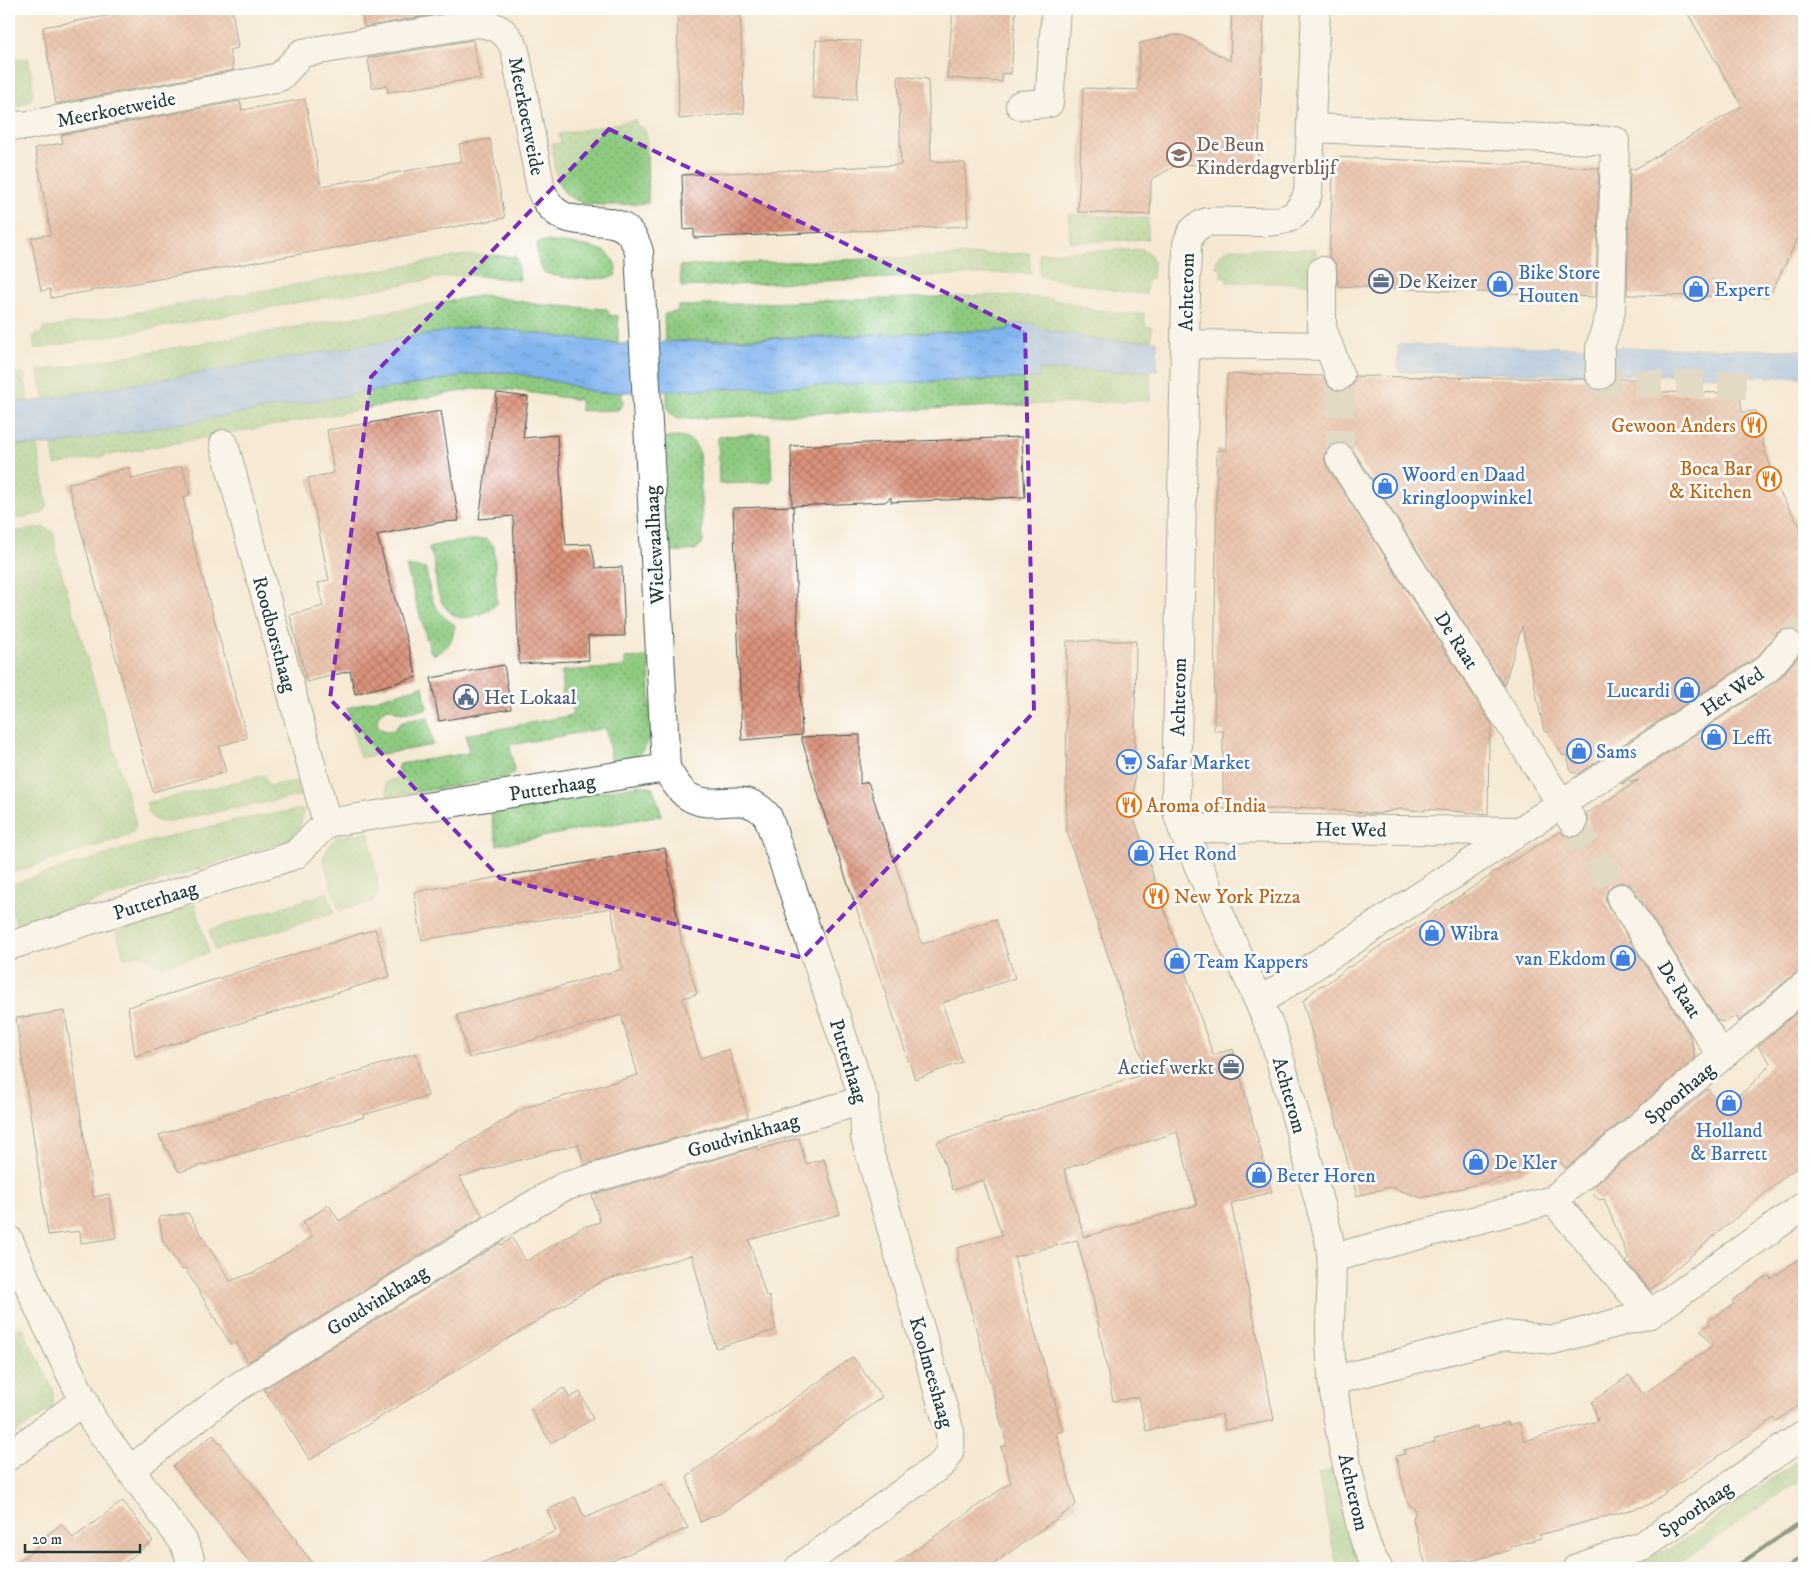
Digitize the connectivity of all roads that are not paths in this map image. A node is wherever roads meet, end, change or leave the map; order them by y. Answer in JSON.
{"nodes":[{"id":1,"x":1056,"y":9,"type":"edge"},
{"id":2,"x":1316,"y":9,"type":"edge"},
{"id":3,"x":1020,"y":105,"type":"dead end"},
{"id":4,"x":9,"y":125,"type":"edge"},
{"id":5,"x":1311,"y":128,"type":"junction"},
{"id":6,"x":1322,"y":271,"type":"dead end"},
{"id":7,"x":643,"y":322,"type":"joint"},
{"id":8,"x":1185,"y":344,"type":"junction"},
{"id":9,"x":1328,"y":346,"type":"junction"},
{"id":10,"x":1600,"y":375,"type":"dead end"},
{"id":11,"x":1340,"y":376,"type":"tunnel mouth"},
{"id":12,"x":224,"y":444,"type":"dead end"},
{"id":13,"x":1340,"y":458,"type":"tunnel mouth"},
{"id":14,"x":1788,"y":644,"type":"tunnel mouth"},
{"id":15,"x":666,"y":768,"type":"junction"},
{"id":16,"x":1567,"y":813,"type":"junction"},
{"id":17,"x":327,"y":823,"type":"junction"},
{"id":18,"x":1182,"y":828,"type":"junction"},
{"id":19,"x":1519,"y":831,"type":"junction"},
{"id":20,"x":1621,"y":898,"type":"tunnel mouth"},
{"id":21,"x":9,"y":946,"type":"edge"},
{"id":22,"x":1804,"y":986,"type":"edge"},
{"id":23,"x":1259,"y":1002,"type":"junction"},
{"id":24,"x":1722,"y":1056,"type":"junction"},
{"id":25,"x":864,"y":1100,"type":"junction"},
{"id":26,"x":866,"y":1137,"type":"joint"},
{"id":27,"x":1553,"y":1200,"type":"junction"},
{"id":28,"x":1804,"y":1206,"type":"edge"},
{"id":29,"x":9,"y":1240,"type":"edge"},
{"id":30,"x":1332,"y":1258,"type":"junction"},
{"id":31,"x":1650,"y":1314,"type":"junction"},
{"id":32,"x":1332,"y":1381,"type":"junction"},
{"id":33,"x":84,"y":1400,"type":"junction"},
{"id":34,"x":1804,"y":1434,"type":"edge"},
{"id":35,"x":9,"y":1456,"type":"edge"},
{"id":36,"x":130,"y":1470,"type":"junction"},
{"id":37,"x":190,"y":1568,"type":"edge"},
{"id":38,"x":799,"y":1568,"type":"edge"},
{"id":39,"x":1378,"y":1568,"type":"edge"},
{"id":40,"x":1578,"y":1568,"type":"edge"}],
"edges":[{"from":1,"to":3,"type":"street"},
{"from":2,"to":5,"type":"street","name":"Achterom"},
{"from":4,"to":7,"type":"street","name":"Meerkoetweide"},
{"from":5,"to":8,"type":"street","name":"Achterom"},
{"from":5,"to":10,"type":"street"},
{"from":6,"to":9,"type":"street"},
{"from":7,"to":15,"type":"street","name":"Wielewaalhaag"},
{"from":8,"to":9,"type":"street"},
{"from":8,"to":18,"type":"street","name":"Achterom"},
{"from":9,"to":11,"type":"street"},
{"from":12,"to":17,"type":"street","name":"Roodborsthaag"},
{"from":13,"to":16,"type":"street","name":"De Raat"},
{"from":14,"to":16,"type":"street","name":"Het Wed"},
{"from":15,"to":17,"type":"street","name":"Putterhaag"},
{"from":15,"to":25,"type":"street","name":"Putterhaag"},
{"from":16,"to":19,"type":"street","name":"Het Wed"},
{"from":17,"to":21,"type":"street","name":"Putterhaag"},
{"from":18,"to":19,"type":"street","name":"Het Wed"},
{"from":18,"to":23,"type":"street","name":"Achterom"},
{"from":19,"to":23,"type":"street","name":"Het Wed"},
{"from":20,"to":24,"type":"street","name":"De Raat"},
{"from":22,"to":24,"type":"street","name":"Spoorhaag"},
{"from":23,"to":30,"type":"street","name":"Achterom"},
{"from":24,"to":27,"type":"street","name":"Spoorhaag"},
{"from":25,"to":26,"type":"street","name":"Putterhaag"},
{"from":25,"to":36,"type":"street","name":"Goudvinkhaag"},
{"from":26,"to":38,"type":"street","name":"Koolmeeshaag"},
{"from":27,"to":30,"type":"street","name":"Spoorhaag"},
{"from":27,"to":31,"type":"street"},
{"from":28,"to":31,"type":"street"},
{"from":29,"to":33,"type":"street"},
{"from":30,"to":32,"type":"street","name":"Achterom"},
{"from":31,"to":32,"type":"street"},
{"from":32,"to":39,"type":"street","name":"Achterom"},
{"from":33,"to":35,"type":"street"},
{"from":33,"to":36,"type":"street"},
{"from":34,"to":40,"type":"street","name":"Spoorhaag"},
{"from":36,"to":37,"type":"street"}]}
